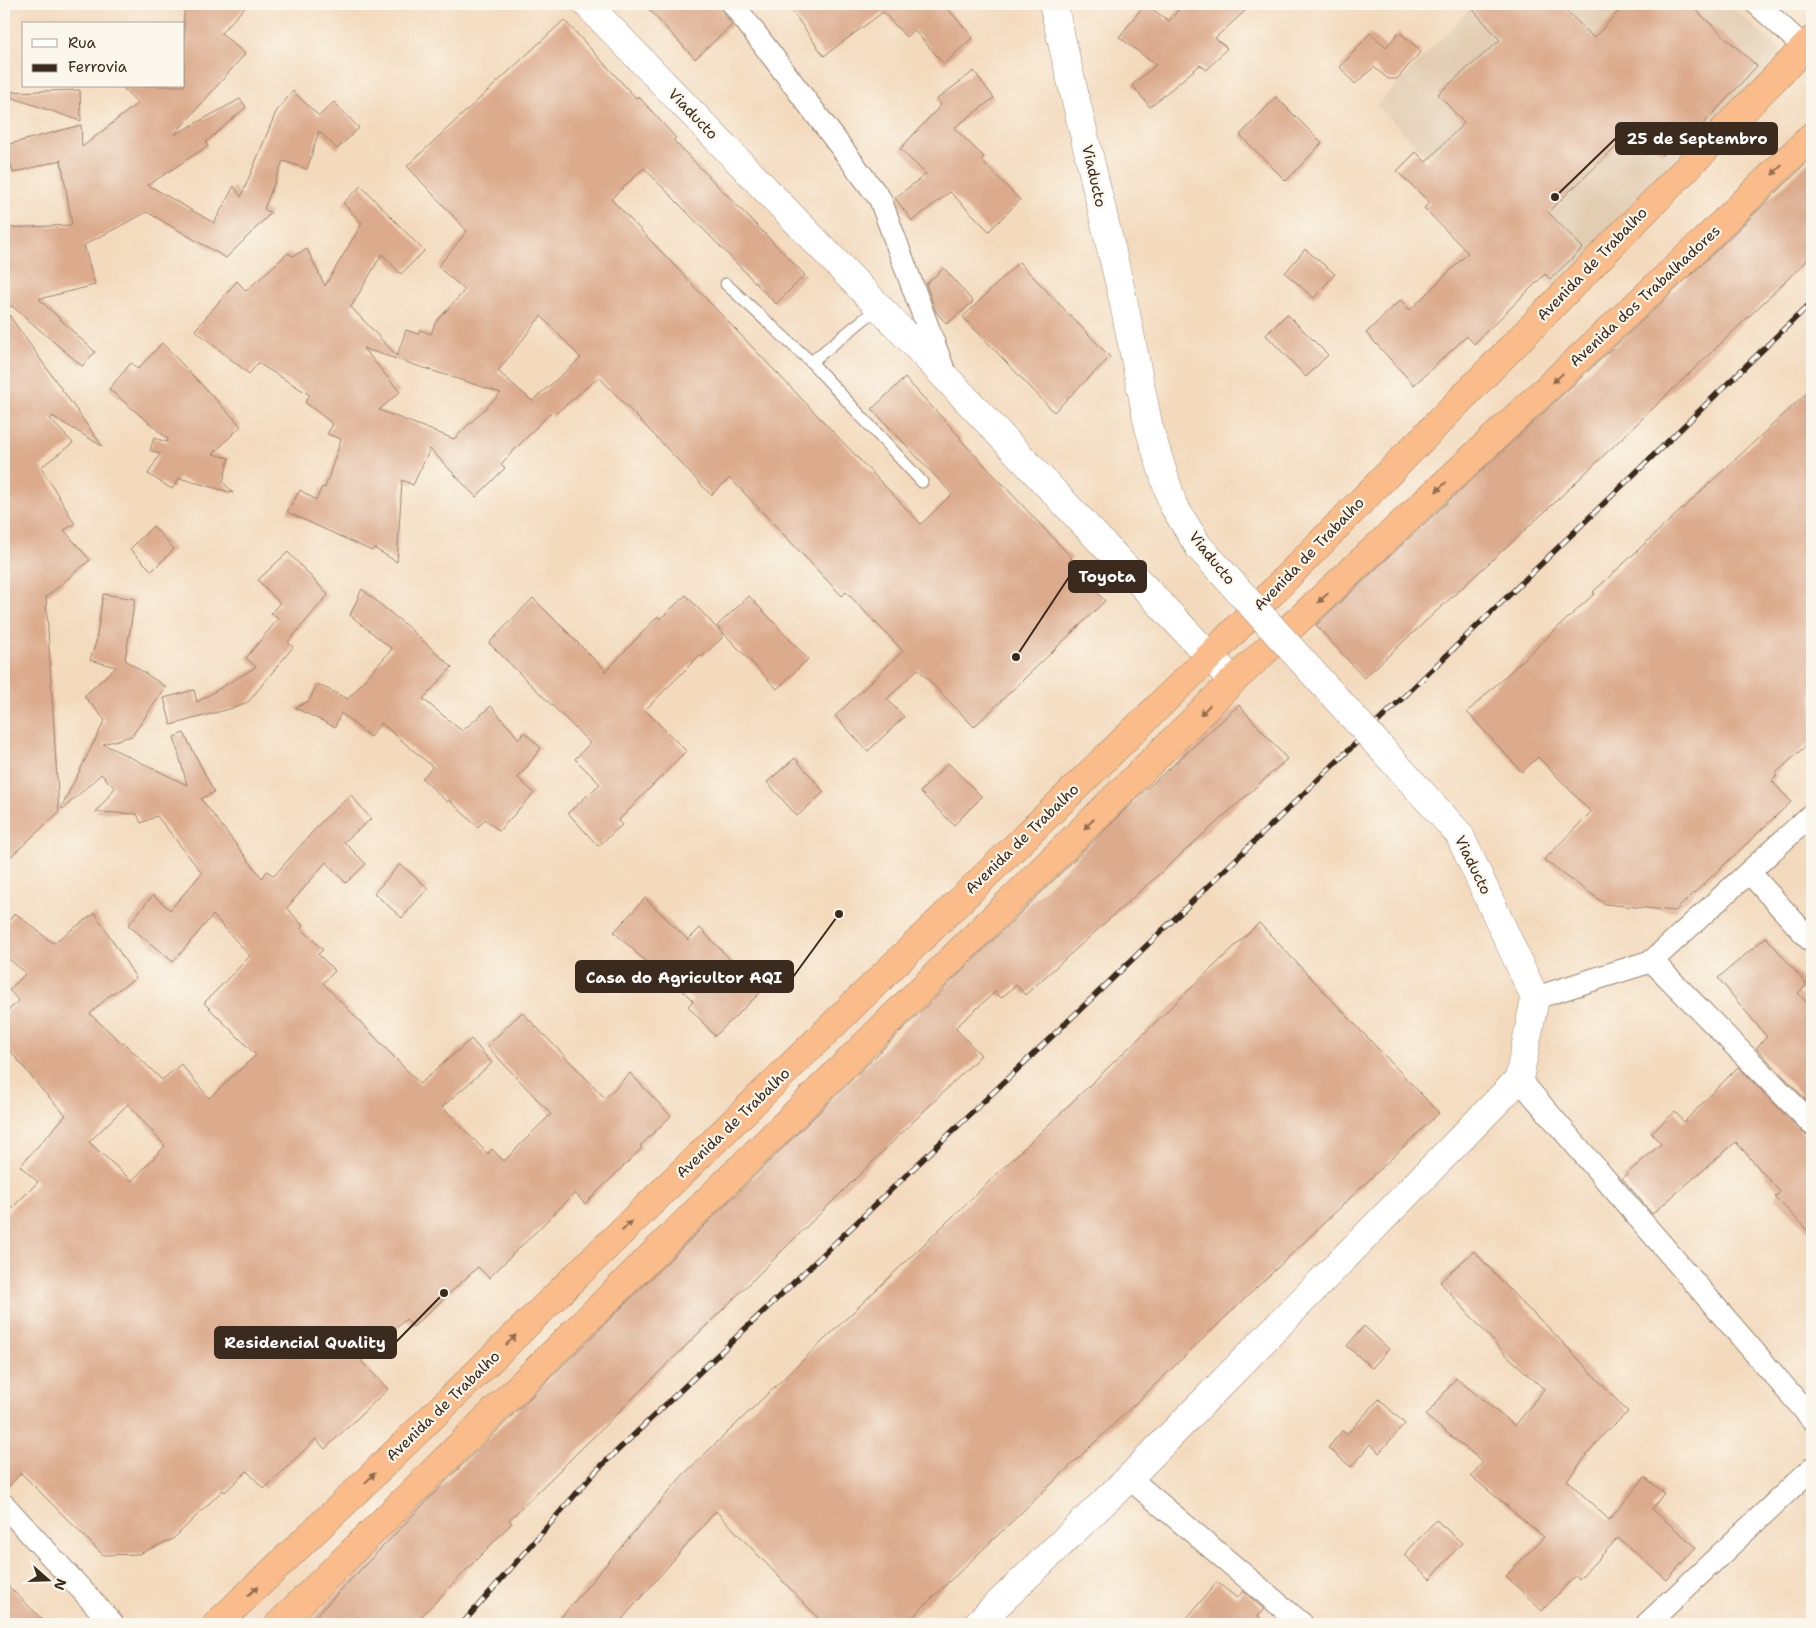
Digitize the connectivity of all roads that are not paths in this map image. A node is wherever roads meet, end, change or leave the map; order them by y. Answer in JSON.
{"nodes":[{"id":1,"x":587,"y":4,"type":"edge"},
{"id":2,"x":733,"y":4,"type":"edge"},
{"id":3,"x":1054,"y":4,"type":"edge"},
{"id":4,"x":1757,"y":4,"type":"edge"},
{"id":5,"x":1808,"y":44,"type":"edge"},
{"id":6,"x":1812,"y":136,"type":"edge"},
{"id":7,"x":726,"y":284,"type":"dead end"},
{"id":8,"x":879,"y":307,"type":"junction"},
{"id":9,"x":811,"y":362,"type":"junction"},
{"id":10,"x":948,"y":379,"type":"junction"},
{"id":11,"x":922,"y":482,"type":"dead end"},
{"id":12,"x":1210,"y":656,"type":"junction"},
{"id":13,"x":1234,"y":681,"type":"junction"},
{"id":14,"x":1812,"y":814,"type":"edge"},
{"id":15,"x":1749,"y":872,"type":"junction"},
{"id":16,"x":1812,"y":942,"type":"edge"},
{"id":17,"x":1652,"y":962,"type":"junction"},
{"id":18,"x":1535,"y":998,"type":"junction"},
{"id":19,"x":1519,"y":1079,"type":"junction"},
{"id":20,"x":1812,"y":1124,"type":"edge"},
{"id":21,"x":1812,"y":1419,"type":"edge"},
{"id":22,"x":1812,"y":1468,"type":"edge"},
{"id":23,"x":1129,"y":1478,"type":"junction"},
{"id":24,"x":4,"y":1505,"type":"edge"},
{"id":25,"x":103,"y":1621,"type":"edge"},
{"id":26,"x":217,"y":1624,"type":"edge"},
{"id":27,"x":279,"y":1624,"type":"edge"},
{"id":28,"x":977,"y":1624,"type":"edge"},
{"id":29,"x":1302,"y":1624,"type":"edge"},
{"id":30,"x":1647,"y":1624,"type":"edge"}],
"edges":[{"from":1,"to":8,"type":"street","name":"Viaducto"},
{"from":2,"to":10,"type":"street"},
{"from":3,"to":18,"type":"street","name":"Viaducto","bridge":true},
{"from":4,"to":5,"type":"street"},
{"from":5,"to":12,"type":"highway","name":"Avenida de Trabalho"},
{"from":6,"to":13,"type":"highway","name":"Avenida dos Trabalhadores","one_way":true},
{"from":7,"to":9,"type":"lane"},
{"from":8,"to":9,"type":"lane"},
{"from":8,"to":10,"type":"street","name":"Viaducto"},
{"from":9,"to":11,"type":"lane"},
{"from":10,"to":12,"type":"street","name":"Viaducto"},
{"from":12,"to":13,"type":"street","name":"Viaducto"},
{"from":26,"to":12,"type":"highway","name":"Avenida de Trabalho","one_way":true},
{"from":13,"to":27,"type":"highway","one_way":true},
{"from":14,"to":15,"type":"street"},
{"from":15,"to":16,"type":"street"},
{"from":15,"to":17,"type":"street"},
{"from":17,"to":18,"type":"street"},
{"from":17,"to":20,"type":"street"},
{"from":18,"to":19,"type":"street"},
{"from":19,"to":21,"type":"street"},
{"from":19,"to":23,"type":"street"},
{"from":22,"to":30,"type":"street"},
{"from":23,"to":28,"type":"street"},
{"from":23,"to":29,"type":"street"},
{"from":24,"to":25,"type":"street"}]}
